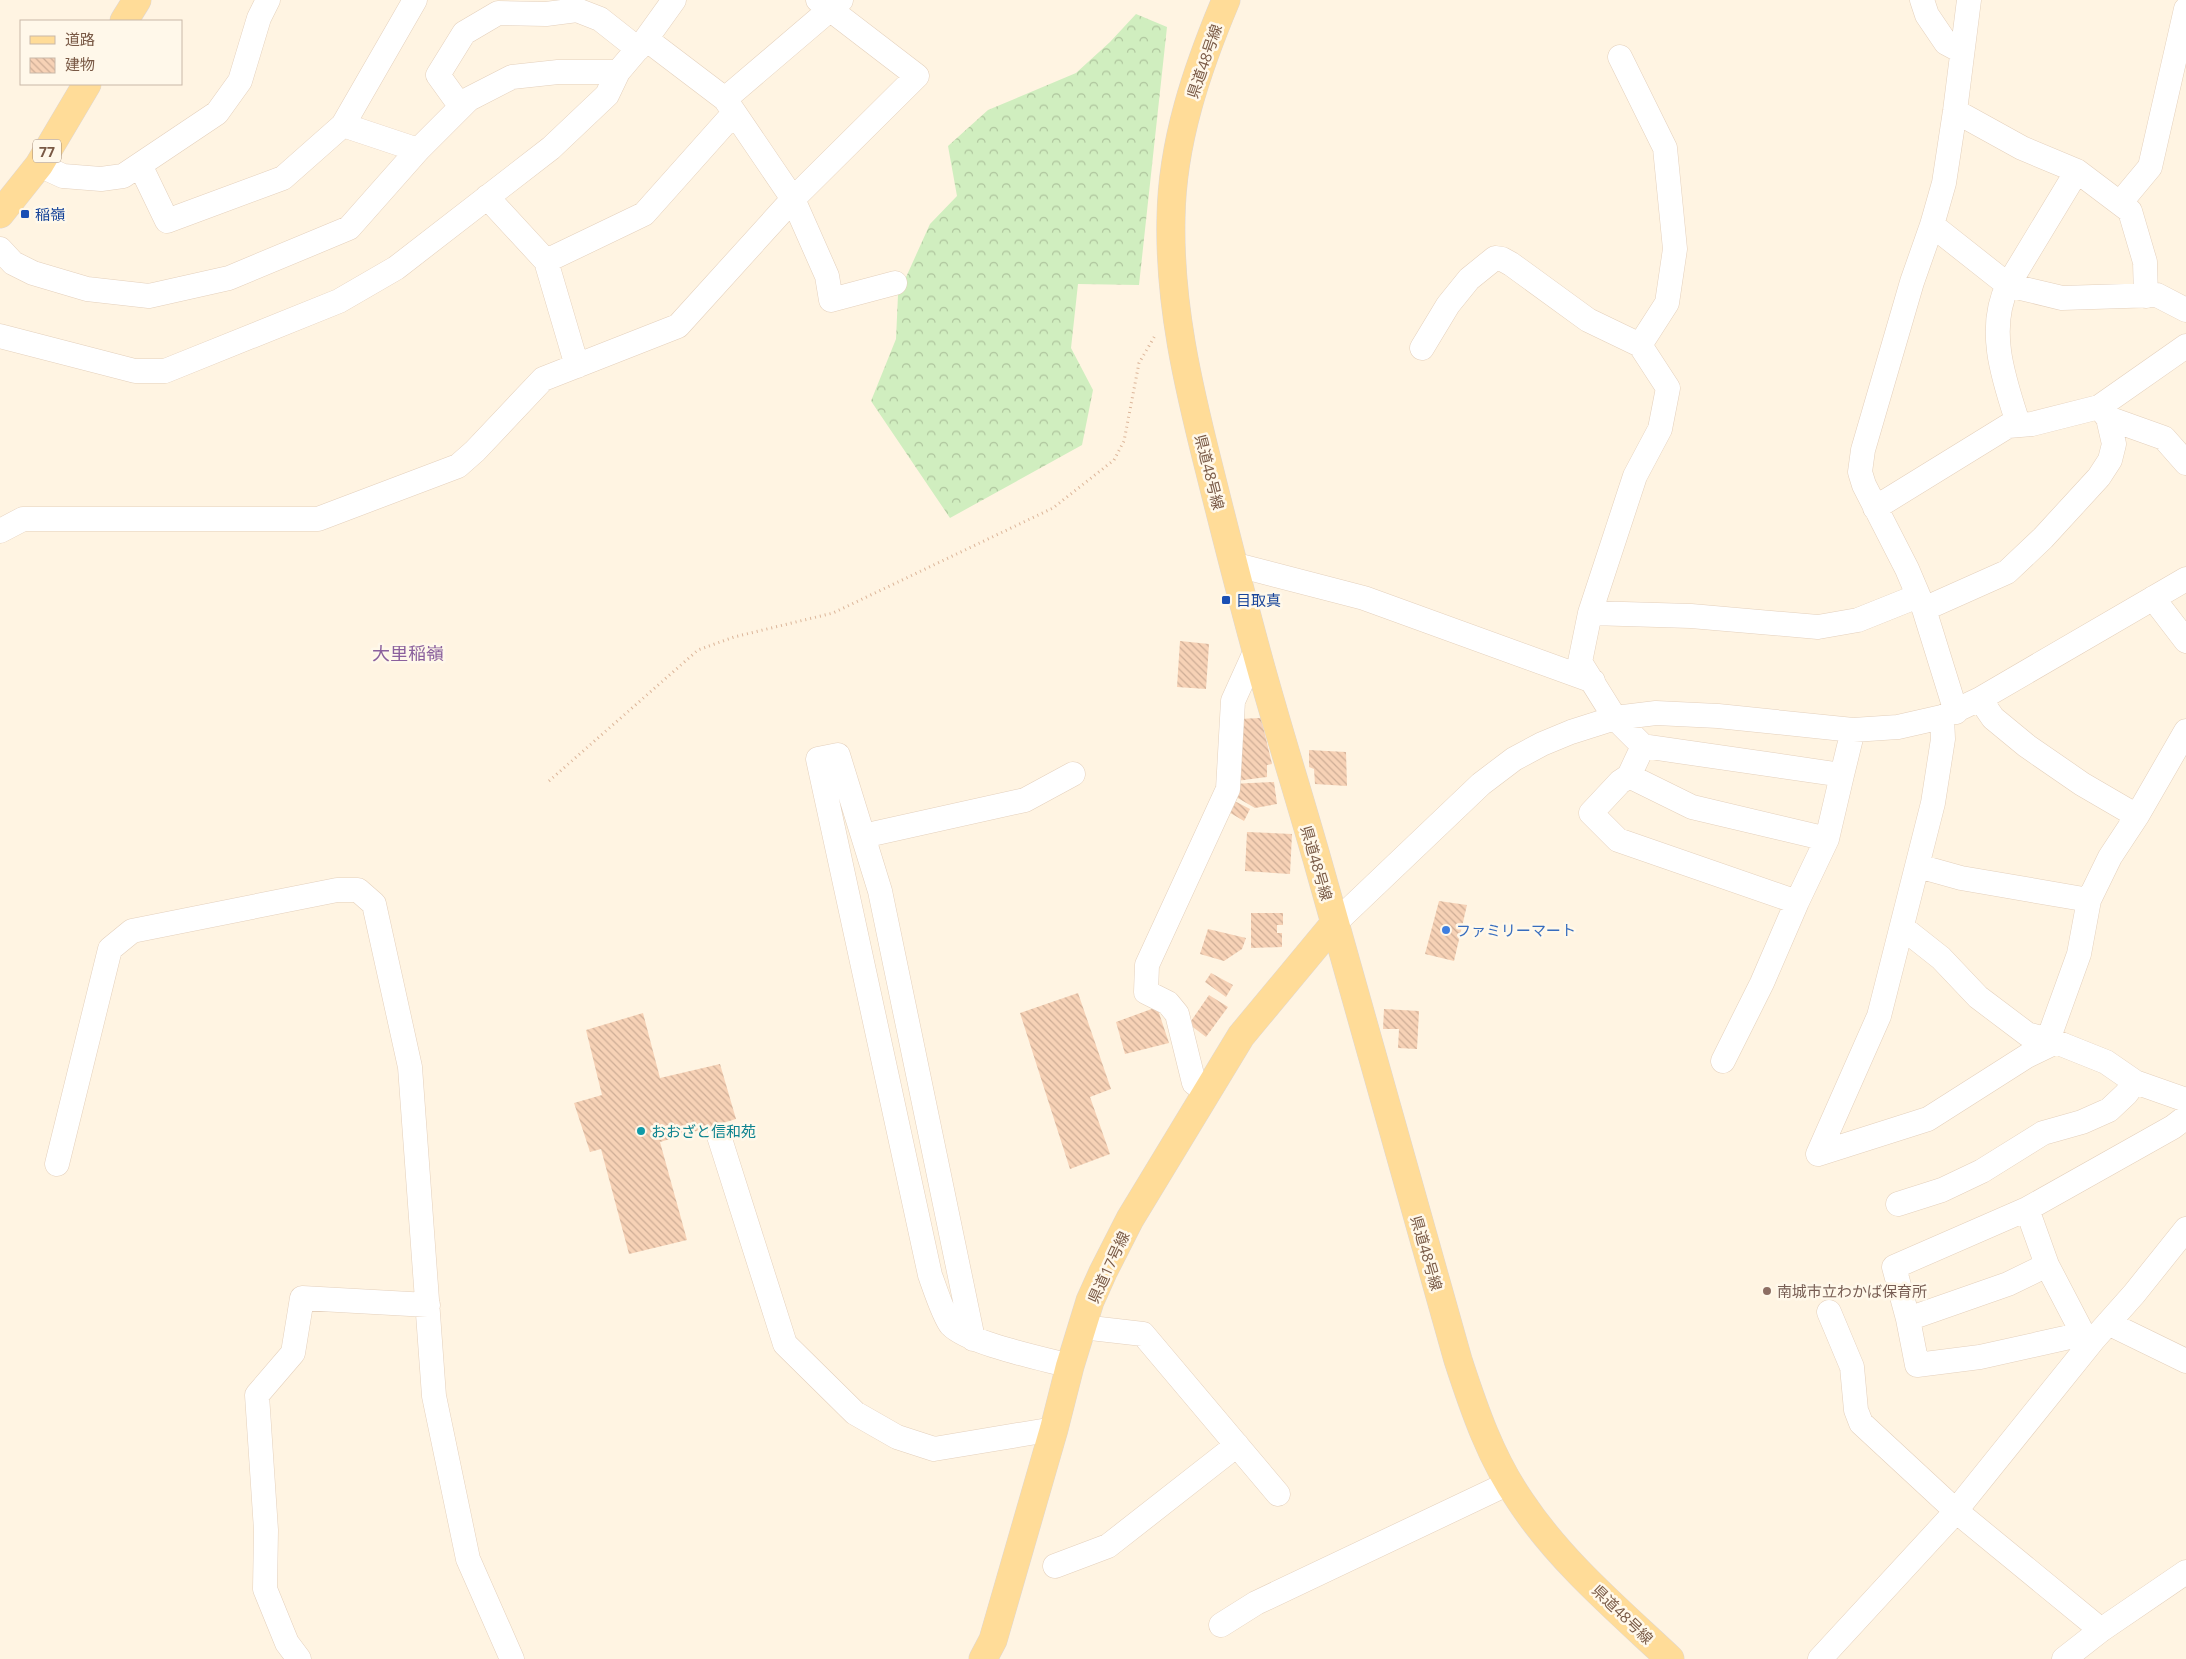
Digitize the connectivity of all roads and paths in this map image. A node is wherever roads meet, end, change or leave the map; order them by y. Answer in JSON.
{"nodes":[{"id":1,"x":137,"y":0,"type":"edge"},
{"id":2,"x":268,"y":0,"type":"edge"},
{"id":3,"x":415,"y":0,"type":"edge"},
{"id":4,"x":674,"y":0,"type":"edge"},
{"id":5,"x":1226,"y":0,"type":"edge"},
{"id":6,"x":1922,"y":0,"type":"edge"},
{"id":7,"x":1969,"y":0,"type":"edge"},
{"id":8,"x":830,"y":3,"type":"edge"},
{"id":9,"x":575,"y":5,"type":"edge"},
{"id":10,"x":2186,"y":9,"type":"edge"},
{"id":11,"x":125,"y":20,"type":"edge"},
{"id":12,"x":642,"y":44,"type":"junction"},
{"id":13,"x":1961,"y":51,"type":"junction"},
{"id":14,"x":1620,"y":57,"type":"dead end"},
{"id":15,"x":618,"y":72,"type":"junction"},
{"id":16,"x":86,"y":85,"type":"edge"},
{"id":17,"x":730,"y":106,"type":"junction"},
{"id":18,"x":461,"y":107,"type":"junction"},
{"id":19,"x":1955,"y":111,"type":"junction"},
{"id":20,"x":343,"y":125,"type":"junction"},
{"id":21,"x":418,"y":150,"type":"junction"},
{"id":22,"x":39,"y":165,"type":"junction"},
{"id":23,"x":140,"y":165,"type":"junction"},
{"id":24,"x":2077,"y":171,"type":"junction"},
{"id":25,"x":487,"y":198,"type":"junction"},
{"id":26,"x":793,"y":199,"type":"junction"},
{"id":27,"x":2120,"y":203,"type":"junction"},
{"id":28,"x":0,"y":214,"type":"edge"},
{"id":29,"x":1932,"y":226,"type":"junction"},
{"id":30,"x":0,"y":249,"type":"edge"},
{"id":31,"x":546,"y":261,"type":"junction"},
{"id":32,"x":895,"y":283,"type":"dead end"},
{"id":33,"x":2008,"y":285,"type":"junction"},
{"id":34,"x":2146,"y":296,"type":"junction"},
{"id":35,"x":1175,"y":306,"type":"junction"},
{"id":36,"x":2186,"y":310,"type":"edge"},
{"id":37,"x":0,"y":336,"type":"edge"},
{"id":38,"x":1640,"y":346,"type":"junction"},
{"id":39,"x":2186,"y":346,"type":"edge"},
{"id":40,"x":1422,"y":348,"type":"dead end"},
{"id":41,"x":576,"y":366,"type":"junction"},
{"id":42,"x":2103,"y":413,"type":"junction"},
{"id":43,"x":2018,"y":423,"type":"junction"},
{"id":44,"x":2186,"y":463,"type":"edge"},
{"id":45,"x":1875,"y":508,"type":"junction"},
{"id":46,"x":0,"y":531,"type":"edge"},
{"id":47,"x":1233,"y":564,"type":"junction"},
{"id":48,"x":2186,"y":579,"type":"edge"},
{"id":49,"x":2153,"y":598,"type":"junction"},
{"id":50,"x":1921,"y":602,"type":"junction"},
{"id":51,"x":1590,"y":613,"type":"junction"},
{"id":52,"x":2186,"y":641,"type":"edge"},
{"id":53,"x":1256,"y":650,"type":"junction"},
{"id":54,"x":1593,"y":681,"type":"junction"},
{"id":55,"x":1980,"y":699,"type":"junction"},
{"id":56,"x":1949,"y":714,"type":"junction"},
{"id":57,"x":1615,"y":718,"type":"junction"},
{"id":58,"x":1853,"y":730,"type":"junction"},
{"id":59,"x":2186,"y":731,"type":"edge"},
{"id":60,"x":1643,"y":746,"type":"junction"},
{"id":61,"x":1073,"y":774,"type":"dead end"},
{"id":62,"x":1842,"y":775,"type":"junction"},
{"id":63,"x":1630,"y":776,"type":"junction"},
{"id":64,"x":549,"y":781,"type":"dead end"},
{"id":65,"x":2138,"y":816,"type":"junction"},
{"id":66,"x":863,"y":836,"type":"junction"},
{"id":67,"x":1827,"y":839,"type":"junction"},
{"id":68,"x":1918,"y":866,"type":"junction"},
{"id":69,"x":2089,"y":900,"type":"junction"},
{"id":70,"x":1797,"y":902,"type":"junction"},
{"id":71,"x":1334,"y":924,"type":"junction"},
{"id":72,"x":1903,"y":928,"type":"junction"},
{"id":73,"x":2052,"y":1041,"type":"junction"},
{"id":74,"x":1723,"y":1061,"type":"dead end"},
{"id":75,"x":2135,"y":1082,"type":"junction"},
{"id":76,"x":1207,"y":1092,"type":"junction"},
{"id":77,"x":2186,"y":1100,"type":"edge"},
{"id":78,"x":2186,"y":1117,"type":"edge"},
{"id":79,"x":719,"y":1136,"type":"dead end"},
{"id":80,"x":57,"y":1164,"type":"dead end"},
{"id":81,"x":1898,"y":1204,"type":"dead end"},
{"id":82,"x":2027,"y":1209,"type":"junction"},
{"id":83,"x":2186,"y":1229,"type":"edge"},
{"id":84,"x":2047,"y":1265,"type":"junction"},
{"id":85,"x":428,"y":1305,"type":"junction"},
{"id":86,"x":1829,"y":1312,"type":"dead end"},
{"id":87,"x":1908,"y":1319,"type":"junction"},
{"id":88,"x":1082,"y":1327,"type":"junction"},
{"id":89,"x":2095,"y":1332,"type":"junction"},
{"id":90,"x":972,"y":1339,"type":"junction"},
{"id":91,"x":2186,"y":1361,"type":"edge"},
{"id":92,"x":1070,"y":1366,"type":"junction"},
{"id":93,"x":1054,"y":1428,"type":"junction"},
{"id":94,"x":1237,"y":1445,"type":"junction"},
{"id":95,"x":1509,"y":1483,"type":"junction"},
{"id":96,"x":1278,"y":1494,"type":"dead end"},
{"id":97,"x":1956,"y":1511,"type":"junction"},
{"id":98,"x":1055,"y":1566,"type":"dead end"},
{"id":99,"x":2186,"y":1572,"type":"edge"},
{"id":100,"x":1221,"y":1625,"type":"dead end"},
{"id":101,"x":2101,"y":1630,"type":"junction"},
{"id":102,"x":299,"y":1659,"type":"edge"},
{"id":103,"x":512,"y":1659,"type":"edge"},
{"id":104,"x":983,"y":1659,"type":"edge"},
{"id":105,"x":1670,"y":1659,"type":"edge"},
{"id":106,"x":1820,"y":1659,"type":"edge"},
{"id":107,"x":2064,"y":1659,"type":"edge"}],
"edges":[{"from":1,"to":11,"type":"main road"},
{"from":2,"to":23,"type":"street"},
{"from":3,"to":20,"type":"street"},
{"from":4,"to":12,"type":"street"},
{"from":5,"to":35,"type":"main road","name":"県道48号線"},
{"from":6,"to":13,"type":"street"},
{"from":7,"to":13,"type":"street"},
{"from":8,"to":17,"type":"street"},
{"from":8,"to":26,"type":"street"},
{"from":9,"to":12,"type":"street"},
{"from":9,"to":18,"type":"street"},
{"from":10,"to":27,"type":"street"},
{"from":12,"to":15,"type":"street"},
{"from":12,"to":17,"type":"street"},
{"from":13,"to":19,"type":"street"},
{"from":14,"to":38,"type":"street"},
{"from":15,"to":18,"type":"street"},
{"from":15,"to":25,"type":"street"},
{"from":16,"to":22,"type":"main road","number":"77"},
{"from":17,"to":26,"type":"street"},
{"from":17,"to":31,"type":"street"},
{"from":18,"to":21,"type":"street"},
{"from":19,"to":24,"type":"street"},
{"from":19,"to":29,"type":"street"},
{"from":20,"to":21,"type":"street"},
{"from":20,"to":23,"type":"street"},
{"from":21,"to":30,"type":"street"},
{"from":22,"to":23,"type":"street"},
{"from":22,"to":28,"type":"main road","number":"77"},
{"from":24,"to":27,"type":"street"},
{"from":24,"to":33,"type":"street"},
{"from":25,"to":31,"type":"street"},
{"from":25,"to":37,"type":"street"},
{"from":26,"to":32,"type":"street"},
{"from":26,"to":41,"type":"street"},
{"from":27,"to":34,"type":"street"},
{"from":29,"to":33,"type":"street"},
{"from":29,"to":45,"type":"street"},
{"from":31,"to":41,"type":"street"},
{"from":33,"to":34,"type":"street"},
{"from":33,"to":43,"type":"street"},
{"from":34,"to":36,"type":"street"},
{"from":35,"to":47,"type":"main road","name":"県道48号線"},
{"from":35,"to":64,"type":"path"},
{"from":38,"to":40,"type":"street"},
{"from":38,"to":51,"type":"street"},
{"from":39,"to":42,"type":"street"},
{"from":41,"to":46,"type":"street"},
{"from":42,"to":43,"type":"street"},
{"from":42,"to":44,"type":"street"},
{"from":42,"to":50,"type":"street"},
{"from":43,"to":45,"type":"street"},
{"from":45,"to":50,"type":"street"},
{"from":47,"to":53,"type":"main road","name":"県道48号線"},
{"from":47,"to":54,"type":"street"},
{"from":48,"to":49,"type":"street"},
{"from":49,"to":52,"type":"street"},
{"from":49,"to":55,"type":"street"},
{"from":50,"to":51,"type":"street"},
{"from":50,"to":56,"type":"street"},
{"from":51,"to":54,"type":"street"},
{"from":53,"to":71,"type":"main road","name":"県道48号線"},
{"from":53,"to":76,"type":"street"},
{"from":54,"to":57,"type":"street"},
{"from":55,"to":56,"type":"street"},
{"from":55,"to":65,"type":"street"},
{"from":56,"to":58,"type":"street"},
{"from":56,"to":68,"type":"street"},
{"from":57,"to":58,"type":"street"},
{"from":57,"to":60,"type":"street"},
{"from":57,"to":71,"type":"street"},
{"from":58,"to":62,"type":"street"},
{"from":59,"to":65,"type":"street"},
{"from":60,"to":62,"type":"street"},
{"from":60,"to":63,"type":"street"},
{"from":61,"to":66,"type":"street"},
{"from":62,"to":67,"type":"street"},
{"from":63,"to":67,"type":"street"},
{"from":63,"to":70,"type":"street"},
{"from":65,"to":69,"type":"street"},
{"from":66,"to":90,"type":"street"},
{"from":66,"to":90,"type":"street"},
{"from":67,"to":70,"type":"street"},
{"from":68,"to":69,"type":"street"},
{"from":68,"to":72,"type":"street"},
{"from":69,"to":73,"type":"street"},
{"from":70,"to":74,"type":"street"},
{"from":71,"to":76,"type":"main road","name":"県道17号線"},
{"from":71,"to":95,"type":"main road","name":"県道48号線"},
{"from":72,"to":73,"type":"street"},
{"from":72,"to":73,"type":"street"},
{"from":73,"to":75,"type":"street"},
{"from":75,"to":77,"type":"street"},
{"from":75,"to":81,"type":"street"},
{"from":76,"to":88,"type":"main road","name":"県道17号線"},
{"from":78,"to":82,"type":"street"},
{"from":79,"to":93,"type":"street"},
{"from":80,"to":85,"type":"street"},
{"from":82,"to":84,"type":"street"},
{"from":82,"to":87,"type":"street"},
{"from":83,"to":89,"type":"street"},
{"from":84,"to":87,"type":"street"},
{"from":84,"to":89,"type":"street"},
{"from":85,"to":102,"type":"street"},
{"from":85,"to":103,"type":"street"},
{"from":86,"to":97,"type":"street"},
{"from":87,"to":89,"type":"street"},
{"from":88,"to":92,"type":"main road","name":"県道17号線"},
{"from":88,"to":94,"type":"street"},
{"from":89,"to":91,"type":"street"},
{"from":89,"to":97,"type":"street"},
{"from":90,"to":92,"type":"street"},
{"from":92,"to":93,"type":"main road","name":"県道17号線"},
{"from":93,"to":104,"type":"main road","name":"県道17号線"},
{"from":94,"to":96,"type":"street"},
{"from":94,"to":98,"type":"street"},
{"from":95,"to":100,"type":"street"},
{"from":95,"to":105,"type":"main road","name":"県道48号線"},
{"from":97,"to":101,"type":"street"},
{"from":97,"to":106,"type":"street"},
{"from":99,"to":101,"type":"street"},
{"from":101,"to":107,"type":"street"}]}
